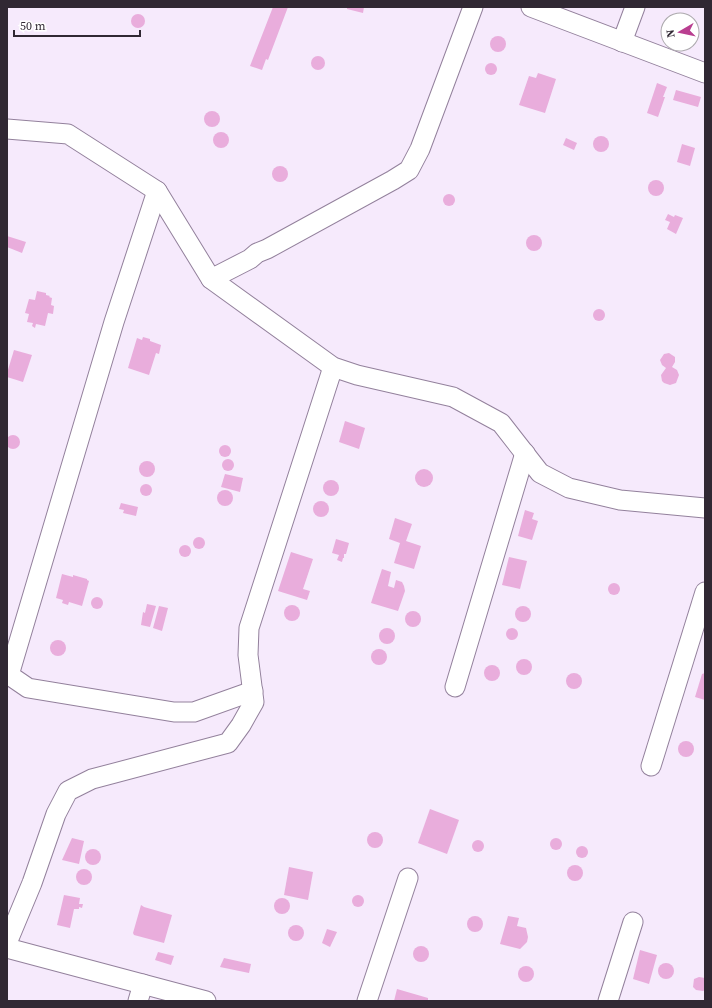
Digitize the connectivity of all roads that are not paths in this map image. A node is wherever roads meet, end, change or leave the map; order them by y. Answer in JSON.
{"nodes":[{"id":1,"x":473,"y":7,"type":"edge"},
{"id":2,"x":531,"y":7,"type":"edge"},
{"id":3,"x":635,"y":7,"type":"edge"},
{"id":4,"x":622,"y":42,"type":"junction"},
{"id":5,"x":705,"y":73,"type":"edge"},
{"id":6,"x":7,"y":129,"type":"edge"},
{"id":7,"x":157,"y":191,"type":"junction"},
{"id":8,"x":211,"y":279,"type":"junction"},
{"id":9,"x":333,"y":367,"type":"junction"},
{"id":10,"x":525,"y":453,"type":"junction"},
{"id":11,"x":705,"y":508,"type":"edge"},
{"id":12,"x":705,"y":592,"type":"edge"},
{"id":13,"x":455,"y":687,"type":"dead end"},
{"id":14,"x":253,"y":691,"type":"junction"},
{"id":15,"x":651,"y":766,"type":"dead end"},
{"id":16,"x":408,"y":878,"type":"dead end"},
{"id":17,"x":633,"y":922,"type":"dead end"},
{"id":18,"x":7,"y":943,"type":"edge"},
{"id":19,"x":7,"y":948,"type":"edge"},
{"id":20,"x":140,"y":993,"type":"edge"},
{"id":21,"x":206,"y":1001,"type":"edge"},
{"id":22,"x":367,"y":1001,"type":"edge"},
{"id":23,"x":608,"y":1001,"type":"edge"}],
"edges":[{"from":1,"to":8,"type":"street"},
{"from":2,"to":4,"type":"street"},
{"from":3,"to":4,"type":"street"},
{"from":4,"to":5,"type":"street"},
{"from":6,"to":7,"type":"street"},
{"from":7,"to":8,"type":"street"},
{"from":7,"to":14,"type":"street"},
{"from":8,"to":9,"type":"street"},
{"from":9,"to":10,"type":"street"},
{"from":9,"to":14,"type":"street"},
{"from":10,"to":11,"type":"street"},
{"from":10,"to":13,"type":"street"},
{"from":12,"to":15,"type":"street"},
{"from":14,"to":18,"type":"street"},
{"from":16,"to":22,"type":"street"},
{"from":17,"to":23,"type":"street"},
{"from":19,"to":20,"type":"street"},
{"from":20,"to":21,"type":"street"}]}
